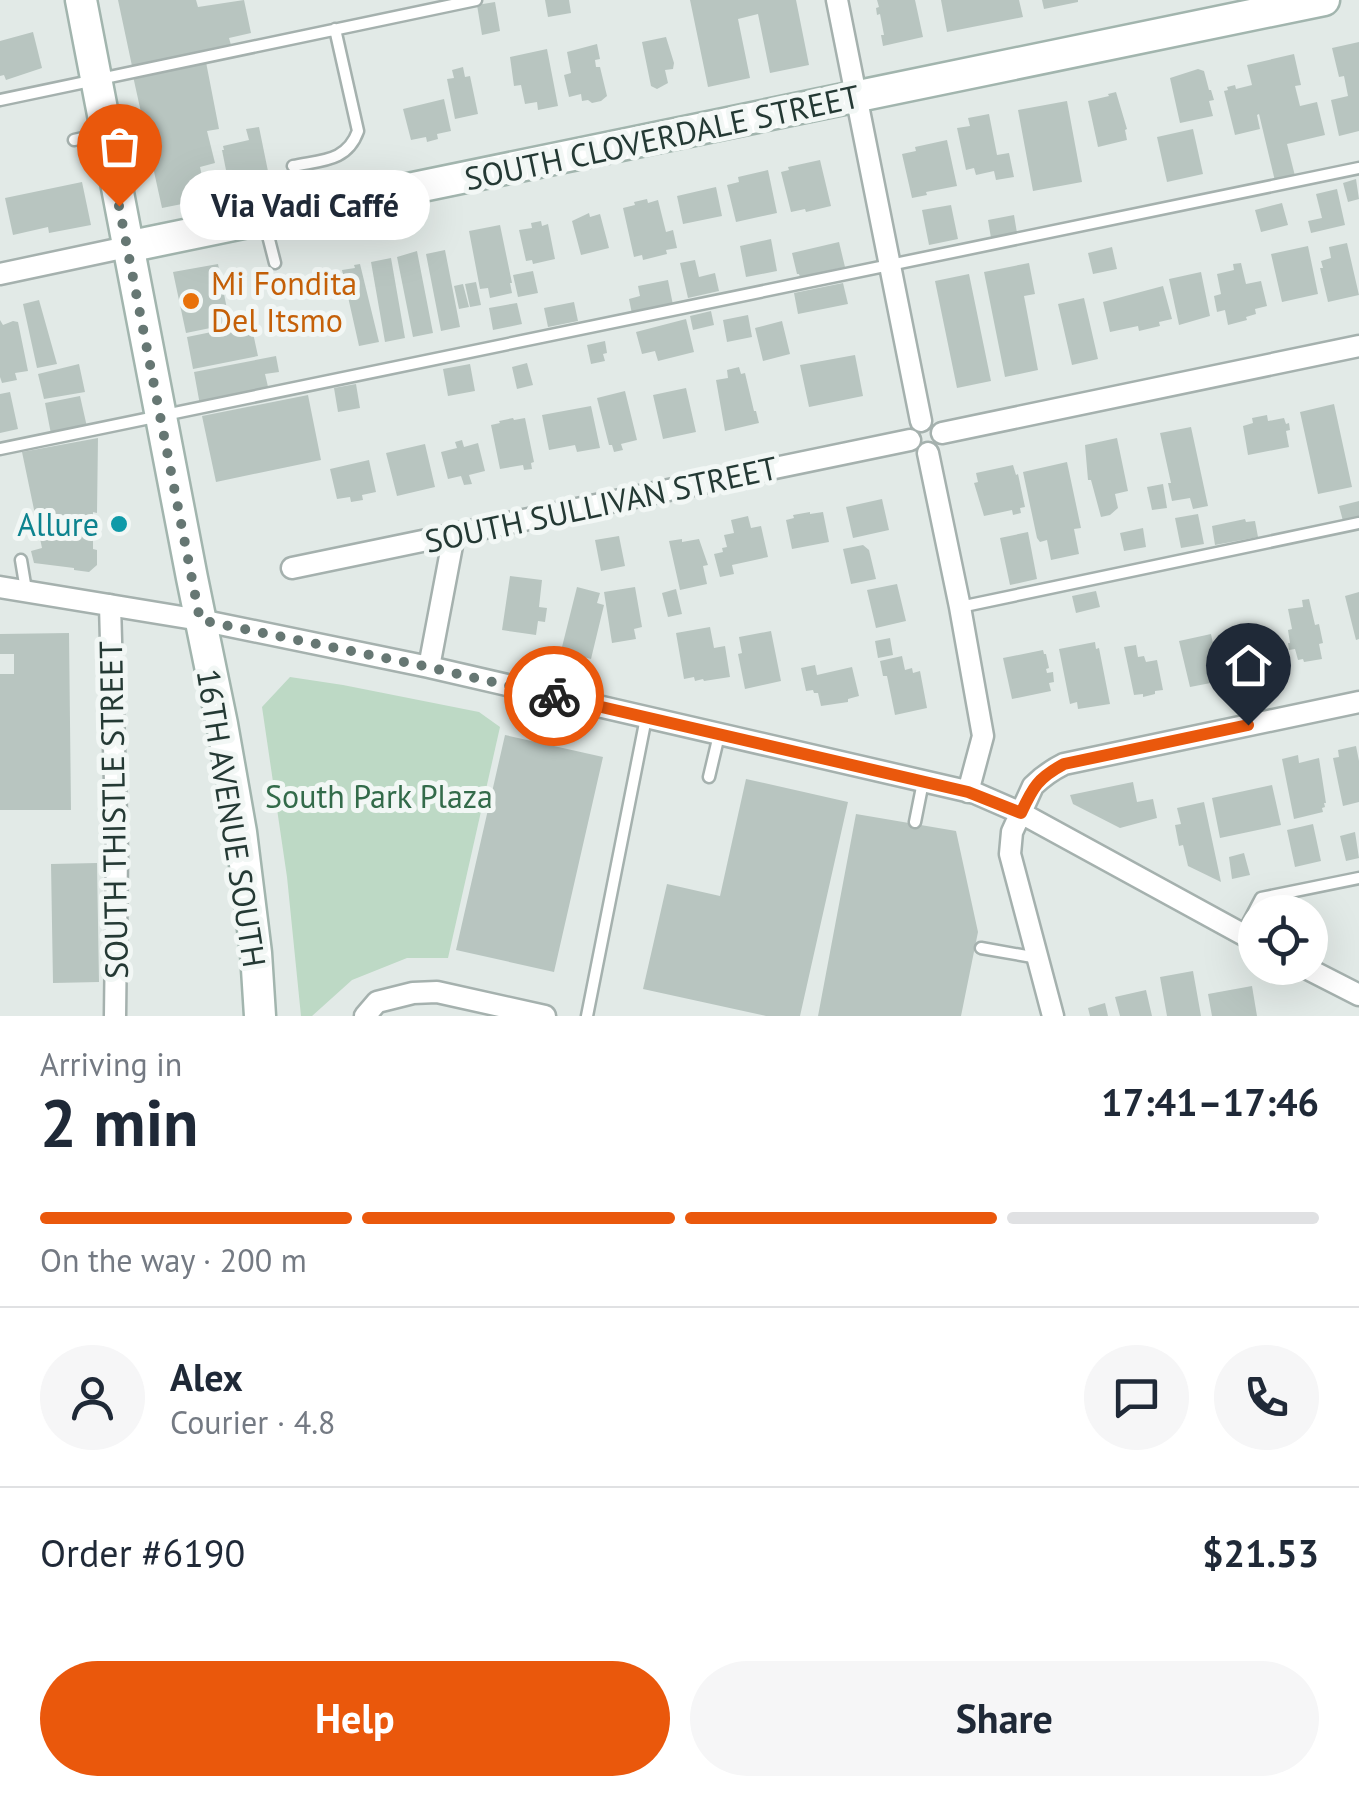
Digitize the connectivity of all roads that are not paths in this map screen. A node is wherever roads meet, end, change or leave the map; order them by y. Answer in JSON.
{"nodes":[{"id":1,"x":81,"y":0,"type":"edge"},
{"id":2,"x":476,"y":0,"type":"edge"},
{"id":3,"x":837,"y":0,"type":"edge"},
{"id":4,"x":1324,"y":0,"type":"edge"},
{"id":5,"x":335,"y":30,"type":"junction"},
{"id":6,"x":96,"y":80,"type":"junction"},
{"id":7,"x":856,"y":97,"type":"junction"},
{"id":8,"x":0,"y":100,"type":"edge"},
{"id":9,"x":106,"y":133,"type":"junction"},
{"id":10,"x":74,"y":140,"type":"dead end"},
{"id":11,"x":293,"y":166,"type":"dead end"},
{"id":12,"x":1359,"y":168,"type":"edge"},
{"id":13,"x":264,"y":219,"type":"junction"},
{"id":14,"x":127,"y":247,"type":"junction"},
{"id":15,"x":274,"y":263,"type":"dead end"},
{"id":16,"x":890,"y":266,"type":"junction"},
{"id":17,"x":1,"y":267,"type":"edge"},
{"id":18,"x":1359,"y":346,"type":"edge"},
{"id":19,"x":160,"y":416,"type":"junction"},
{"id":20,"x":921,"y":420,"type":"junction"},
{"id":21,"x":942,"y":433,"type":"junction"},
{"id":22,"x":910,"y":440,"type":"junction"},
{"id":23,"x":0,"y":449,"type":"edge"},
{"id":24,"x":928,"y":453,"type":"junction"},
{"id":25,"x":1359,"y":522,"type":"edge"},
{"id":26,"x":454,"y":535,"type":"junction"},
{"id":27,"x":20,"y":560,"type":"dead end"},
{"id":28,"x":292,"y":568,"type":"dead end"},
{"id":29,"x":0,"y":587,"type":"edge"},
{"id":30,"x":26,"y":591,"type":"junction"},
{"id":31,"x":110,"y":605,"type":"junction"},
{"id":32,"x":960,"y":608,"type":"junction"},
{"id":33,"x":200,"y":620,"type":"junction"},
{"id":34,"x":429,"y":668,"type":"junction"},
{"id":35,"x":1359,"y":702,"type":"edge"},
{"id":36,"x":646,"y":718,"type":"junction"},
{"id":37,"x":719,"y":735,"type":"junction"},
{"id":38,"x":708,"y":777,"type":"dead end"},
{"id":39,"x":923,"y":782,"type":"junction"},
{"id":40,"x":968,"y":792,"type":"junction"},
{"id":41,"x":1021,"y":813,"type":"junction"},
{"id":42,"x":915,"y":822,"type":"dead end"},
{"id":43,"x":1359,"y":878,"type":"edge"},
{"id":44,"x":1276,"y":895,"type":"edge"},
{"id":45,"x":1238,"y":932,"type":"edge"},
{"id":46,"x":981,"y":948,"type":"dead end"},
{"id":47,"x":1038,"y":958,"type":"junction"},
{"id":48,"x":1328,"y":980,"type":"edge"},
{"id":49,"x":1359,"y":996,"type":"edge"},
{"id":50,"x":371,"y":1009,"type":"edge"},
{"id":51,"x":115,"y":1016,"type":"edge"},
{"id":52,"x":260,"y":1016,"type":"edge"},
{"id":53,"x":545,"y":1016,"type":"edge"},
{"id":54,"x":587,"y":1016,"type":"edge"},
{"id":55,"x":1053,"y":1016,"type":"edge"}],
"edges":[{"from":1,"to":6,"type":"main road","name":"16TH AVENUE SOUTH"},
{"from":2,"to":5,"type":"lane"},
{"from":3,"to":7,"type":"street"},
{"from":4,"to":7,"type":"main road","name":"SOUTH CLOVERDALE STREET"},
{"from":5,"to":6,"type":"lane"},
{"from":5,"to":11,"type":"lane"},
{"from":6,"to":8,"type":"lane"},
{"from":6,"to":9,"type":"main road","name":"16TH AVENUE SOUTH"},
{"from":7,"to":13,"type":"main road","name":"SOUTH CLOVERDALE STREET"},
{"from":7,"to":16,"type":"street"},
{"from":9,"to":10,"type":"lane"},
{"from":9,"to":14,"type":"main road","name":"16TH AVENUE SOUTH"},
{"from":12,"to":16,"type":"lane"},
{"from":13,"to":14,"type":"main road","name":"SOUTH CLOVERDALE STREET"},
{"from":13,"to":15,"type":"lane"},
{"from":14,"to":17,"type":"street","name":"SOUTH CLOVERDALE STREET"},
{"from":14,"to":19,"type":"main road","name":"16TH AVENUE SOUTH"},
{"from":16,"to":19,"type":"lane"},
{"from":16,"to":20,"type":"street"},
{"from":18,"to":21,"type":"street"},
{"from":19,"to":23,"type":"lane"},
{"from":19,"to":33,"type":"main road","name":"16TH AVENUE SOUTH"},
{"from":20,"to":21,"type":"street"},
{"from":20,"to":22,"type":"street"},
{"from":21,"to":24,"type":"street"},
{"from":22,"to":24,"type":"street"},
{"from":22,"to":26,"type":"street","name":"SOUTH SULLIVAN STREET"},
{"from":24,"to":32,"type":"street"},
{"from":25,"to":32,"type":"lane"},
{"from":26,"to":28,"type":"street","name":"SOUTH SULLIVAN STREET"},
{"from":26,"to":34,"type":"street"},
{"from":27,"to":30,"type":"lane"},
{"from":29,"to":30,"type":"street"},
{"from":30,"to":31,"type":"street"},
{"from":31,"to":33,"type":"street"},
{"from":31,"to":51,"type":"street","name":"SOUTH THISTLE STREET"},
{"from":32,"to":40,"type":"street"},
{"from":33,"to":34,"type":"street"},
{"from":33,"to":52,"type":"main road","name":"16TH AVENUE SOUTH"},
{"from":34,"to":36,"type":"street"},
{"from":35,"to":41,"type":"street"},
{"from":36,"to":37,"type":"street"},
{"from":36,"to":54,"type":"lane"},
{"from":37,"to":38,"type":"lane"},
{"from":37,"to":39,"type":"street"},
{"from":39,"to":40,"type":"street"},
{"from":39,"to":42,"type":"lane"},
{"from":40,"to":41,"type":"street"},
{"from":41,"to":45,"type":"street"},
{"from":41,"to":47,"type":"street"},
{"from":43,"to":44,"type":"lane"},
{"from":46,"to":47,"type":"lane"},
{"from":47,"to":55,"type":"street"},
{"from":48,"to":49,"type":"street"},
{"from":50,"to":53,"type":"street"}]}
